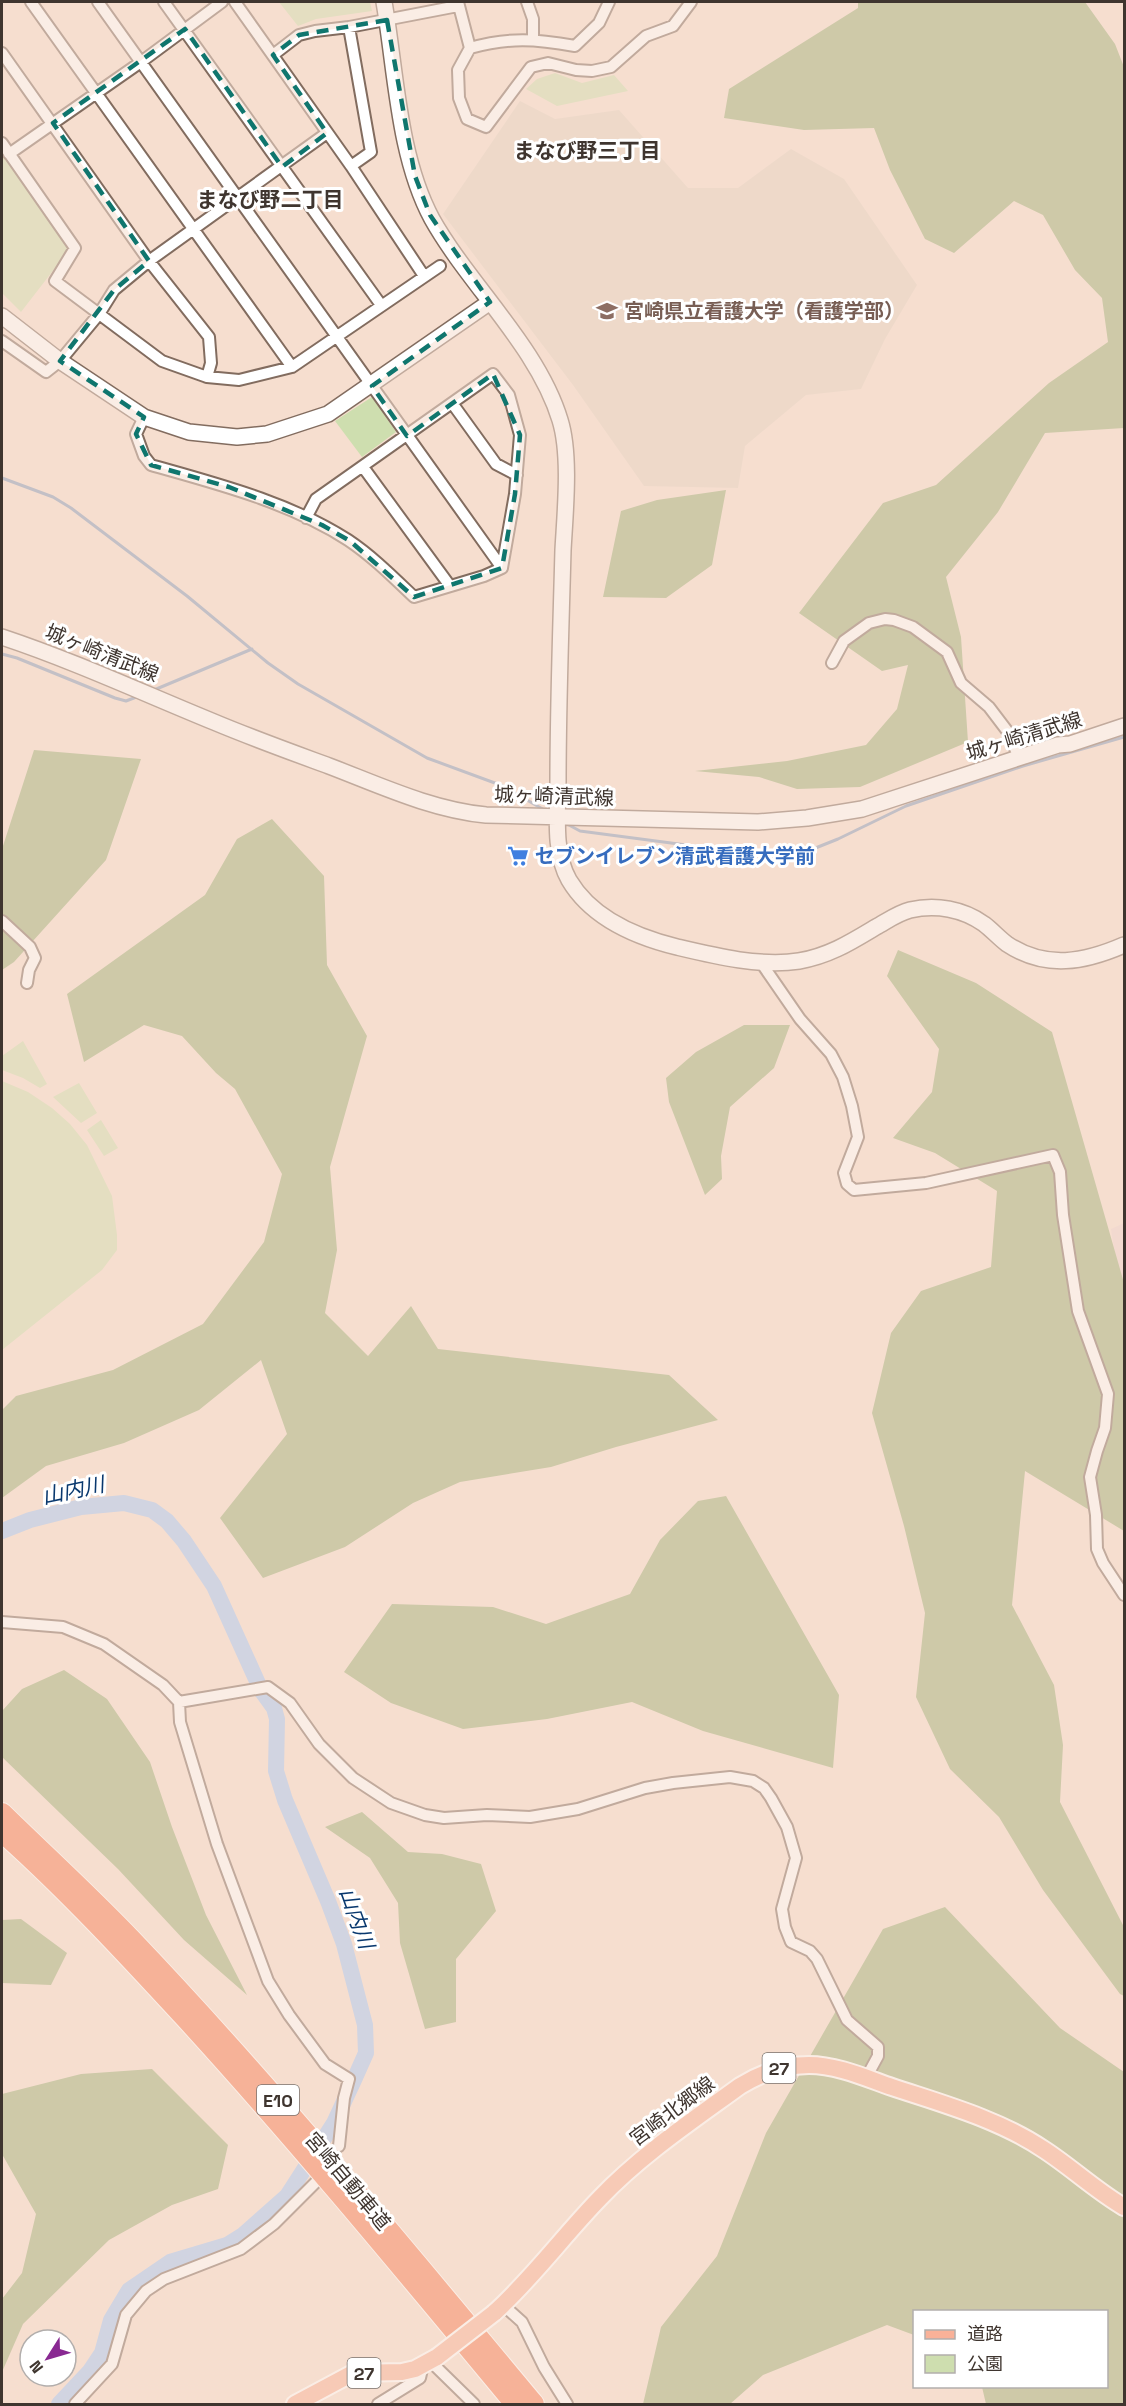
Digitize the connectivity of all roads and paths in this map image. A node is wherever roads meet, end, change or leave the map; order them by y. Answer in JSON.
{"nodes":[{"id":1,"x":32,"y":2,"type":"edge"},
{"id":2,"x":98,"y":2,"type":"edge"},
{"id":3,"x":164,"y":2,"type":"edge"},
{"id":4,"x":222,"y":2,"type":"edge"},
{"id":5,"x":235,"y":2,"type":"edge"},
{"id":6,"x":384,"y":2,"type":"edge"},
{"id":7,"x":527,"y":2,"type":"edge"},
{"id":8,"x":691,"y":2,"type":"edge"},
{"id":9,"x":605,"y":3,"type":"edge"},
{"id":10,"x":458,"y":4,"type":"edge"},
{"id":11,"x":387,"y":20,"type":"junction"},
{"id":12,"x":349,"y":27,"type":"junction"},
{"id":13,"x":185,"y":29,"type":"junction"},
{"id":14,"x":533,"y":39,"type":"junction"},
{"id":15,"x":470,"y":48,"type":"junction"},
{"id":16,"x":2,"y":53,"type":"edge"},
{"id":17,"x":273,"y":56,"type":"junction"},
{"id":18,"x":141,"y":62,"type":"junction"},
{"id":19,"x":95,"y":92,"type":"junction"},
{"id":20,"x":53,"y":123,"type":"junction"},
{"id":21,"x":327,"y":133,"type":"junction"},
{"id":22,"x":2,"y":143,"type":"edge"},
{"id":23,"x":9,"y":154,"type":"junction"},
{"id":24,"x":351,"y":166,"type":"junction"},
{"id":25,"x":282,"y":167,"type":"junction"},
{"id":26,"x":238,"y":198,"type":"junction"},
{"id":27,"x":193,"y":230,"type":"junction"},
{"id":28,"x":149,"y":261,"type":"junction"},
{"id":29,"x":440,"y":266,"type":"dead end"},
{"id":30,"x":424,"y":276,"type":"junction"},
{"id":31,"x":490,"y":302,"type":"junction"},
{"id":32,"x":381,"y":305,"type":"junction"},
{"id":33,"x":99,"y":314,"type":"junction"},
{"id":34,"x":2,"y":316,"type":"edge"},
{"id":35,"x":337,"y":336,"type":"junction"},
{"id":36,"x":2,"y":341,"type":"edge"},
{"id":37,"x":60,"y":361,"type":"junction"},
{"id":38,"x":292,"y":367,"type":"junction"},
{"id":39,"x":207,"y":377,"type":"junction"},
{"id":40,"x":372,"y":386,"type":"junction"},
{"id":41,"x":452,"y":403,"type":"junction"},
{"id":42,"x":144,"y":417,"type":"junction"},
{"id":43,"x":407,"y":436,"type":"junction"},
{"id":44,"x":363,"y":467,"type":"junction"},
{"id":45,"x":517,"y":475,"type":"junction"},
{"id":46,"x":306,"y":518,"type":"junction"},
{"id":47,"x":502,"y":568,"type":"junction"},
{"id":48,"x":450,"y":586,"type":"junction"},
{"id":49,"x":2,"y":637,"type":"edge"},
{"id":50,"x":832,"y":663,"type":"dead end"},
{"id":51,"x":1125,"y":726,"type":"edge"},
{"id":52,"x":1019,"y":758,"type":"junction"},
{"id":53,"x":553,"y":818,"type":"junction"},
{"id":54,"x":2,"y":921,"type":"edge"},
{"id":55,"x":1125,"y":945,"type":"edge"},
{"id":56,"x":760,"y":961,"type":"junction"},
{"id":57,"x":27,"y":983,"type":"dead end"},
{"id":58,"x":1125,"y":1595,"type":"edge"},
{"id":59,"x":2,"y":1622,"type":"edge"},
{"id":60,"x":179,"y":1702,"type":"junction"},
{"id":61,"x":2,"y":1813,"type":"edge"},
{"id":62,"x":2,"y":1832,"type":"edge"},
{"id":63,"x":866,"y":2078,"type":"junction"},
{"id":64,"x":339,"y":2146,"type":"dead end"},
{"id":65,"x":316,"y":2182,"type":"dead end"},
{"id":66,"x":1125,"y":2207,"type":"edge"},
{"id":67,"x":405,"y":2272,"type":"junction"},
{"id":68,"x":498,"y":2309,"type":"junction"},
{"id":69,"x":430,"y":2361,"type":"junction"},
{"id":70,"x":75,"y":2404,"type":"edge"},
{"id":71,"x":295,"y":2404,"type":"edge"},
{"id":72,"x":378,"y":2404,"type":"edge"},
{"id":73,"x":474,"y":2404,"type":"edge"},
{"id":74,"x":502,"y":2404,"type":"edge"},
{"id":75,"x":515,"y":2404,"type":"edge"},
{"id":76,"x":534,"y":2404,"type":"edge"},
{"id":77,"x":567,"y":2404,"type":"edge"}],
"edges":[{"from":1,"to":19,"type":"street"},
{"from":2,"to":18,"type":"street"},
{"from":3,"to":13,"type":"street"},
{"from":4,"to":13,"type":"street"},
{"from":5,"to":17,"type":"street"},
{"from":6,"to":11,"type":"street"},
{"from":7,"to":14,"type":"street"},
{"from":8,"to":15,"type":"street"},
{"from":9,"to":14,"type":"street"},
{"from":10,"to":11,"type":"street"},
{"from":10,"to":15,"type":"street"},
{"from":11,"to":12,"type":"street"},
{"from":11,"to":31,"type":"street"},
{"from":12,"to":17,"type":"street"},
{"from":12,"to":24,"type":"street"},
{"from":13,"to":18,"type":"street"},
{"from":13,"to":25,"type":"street"},
{"from":14,"to":15,"type":"street"},
{"from":16,"to":20,"type":"street"},
{"from":17,"to":21,"type":"street"},
{"from":18,"to":19,"type":"street"},
{"from":18,"to":26,"type":"street"},
{"from":19,"to":20,"type":"street"},
{"from":19,"to":27,"type":"street"},
{"from":20,"to":23,"type":"street"},
{"from":20,"to":28,"type":"street"},
{"from":21,"to":24,"type":"street"},
{"from":21,"to":25,"type":"street"},
{"from":22,"to":23,"type":"street"},
{"from":23,"to":33,"type":"street"},
{"from":24,"to":30,"type":"street"},
{"from":25,"to":26,"type":"street"},
{"from":25,"to":32,"type":"street"},
{"from":26,"to":27,"type":"street"},
{"from":26,"to":35,"type":"street"},
{"from":27,"to":28,"type":"street"},
{"from":27,"to":38,"type":"street"},
{"from":28,"to":33,"type":"street"},
{"from":28,"to":39,"type":"street"},
{"from":29,"to":30,"type":"street"},
{"from":30,"to":32,"type":"street"},
{"from":31,"to":40,"type":"street"},
{"from":31,"to":53,"type":"street"},
{"from":32,"to":35,"type":"street"},
{"from":33,"to":37,"type":"street"},
{"from":33,"to":39,"type":"street"},
{"from":34,"to":37,"type":"street"},
{"from":35,"to":38,"type":"street"},
{"from":35,"to":40,"type":"street"},
{"from":36,"to":37,"type":"street"},
{"from":37,"to":42,"type":"street"},
{"from":38,"to":39,"type":"street"},
{"from":40,"to":42,"type":"street"},
{"from":40,"to":43,"type":"street"},
{"from":41,"to":43,"type":"street"},
{"from":41,"to":45,"type":"street"},
{"from":41,"to":45,"type":"street"},
{"from":42,"to":46,"type":"street"},
{"from":43,"to":44,"type":"street"},
{"from":43,"to":47,"type":"street"},
{"from":44,"to":46,"type":"street"},
{"from":44,"to":48,"type":"street"},
{"from":45,"to":47,"type":"street"},
{"from":46,"to":48,"type":"street"},
{"from":47,"to":48,"type":"street"},
{"from":49,"to":53,"type":"street","name":"城ヶ崎清武線"},
{"from":50,"to":52,"type":"street"},
{"from":51,"to":52,"type":"street","name":"城ヶ崎清武線"},
{"from":52,"to":53,"type":"street","name":"城ヶ崎清武線"},
{"from":53,"to":56,"type":"street"},
{"from":54,"to":57,"type":"street"},
{"from":55,"to":56,"type":"street"},
{"from":56,"to":58,"type":"street"},
{"from":59,"to":60,"type":"street"},
{"from":60,"to":63,"type":"street"},
{"from":60,"to":64,"type":"street"},
{"from":61,"to":76,"type":"highway","name":"宮崎自動車道","number":"E10"},
{"from":62,"to":67,"type":"highway","name":"宮崎自動車道","number":"E10"},
{"from":63,"to":66,"type":"main road","name":"宮崎北郷線","number":"27"},
{"from":63,"to":68,"type":"main road","name":"宮崎北郷線","number":"27"},
{"from":65,"to":70,"type":"street"},
{"from":67,"to":74,"type":"highway"},
{"from":67,"to":75,"type":"highway","name":"宮崎自動車道","number":"E10"},
{"from":68,"to":69,"type":"main road","name":"宮崎北郷線","number":"27","bridge":true},
{"from":68,"to":77,"type":"street"},
{"from":69,"to":71,"type":"main road","name":"宮崎北郷線","number":"27"},
{"from":69,"to":72,"type":"street"},
{"from":69,"to":73,"type":"street"}]}
